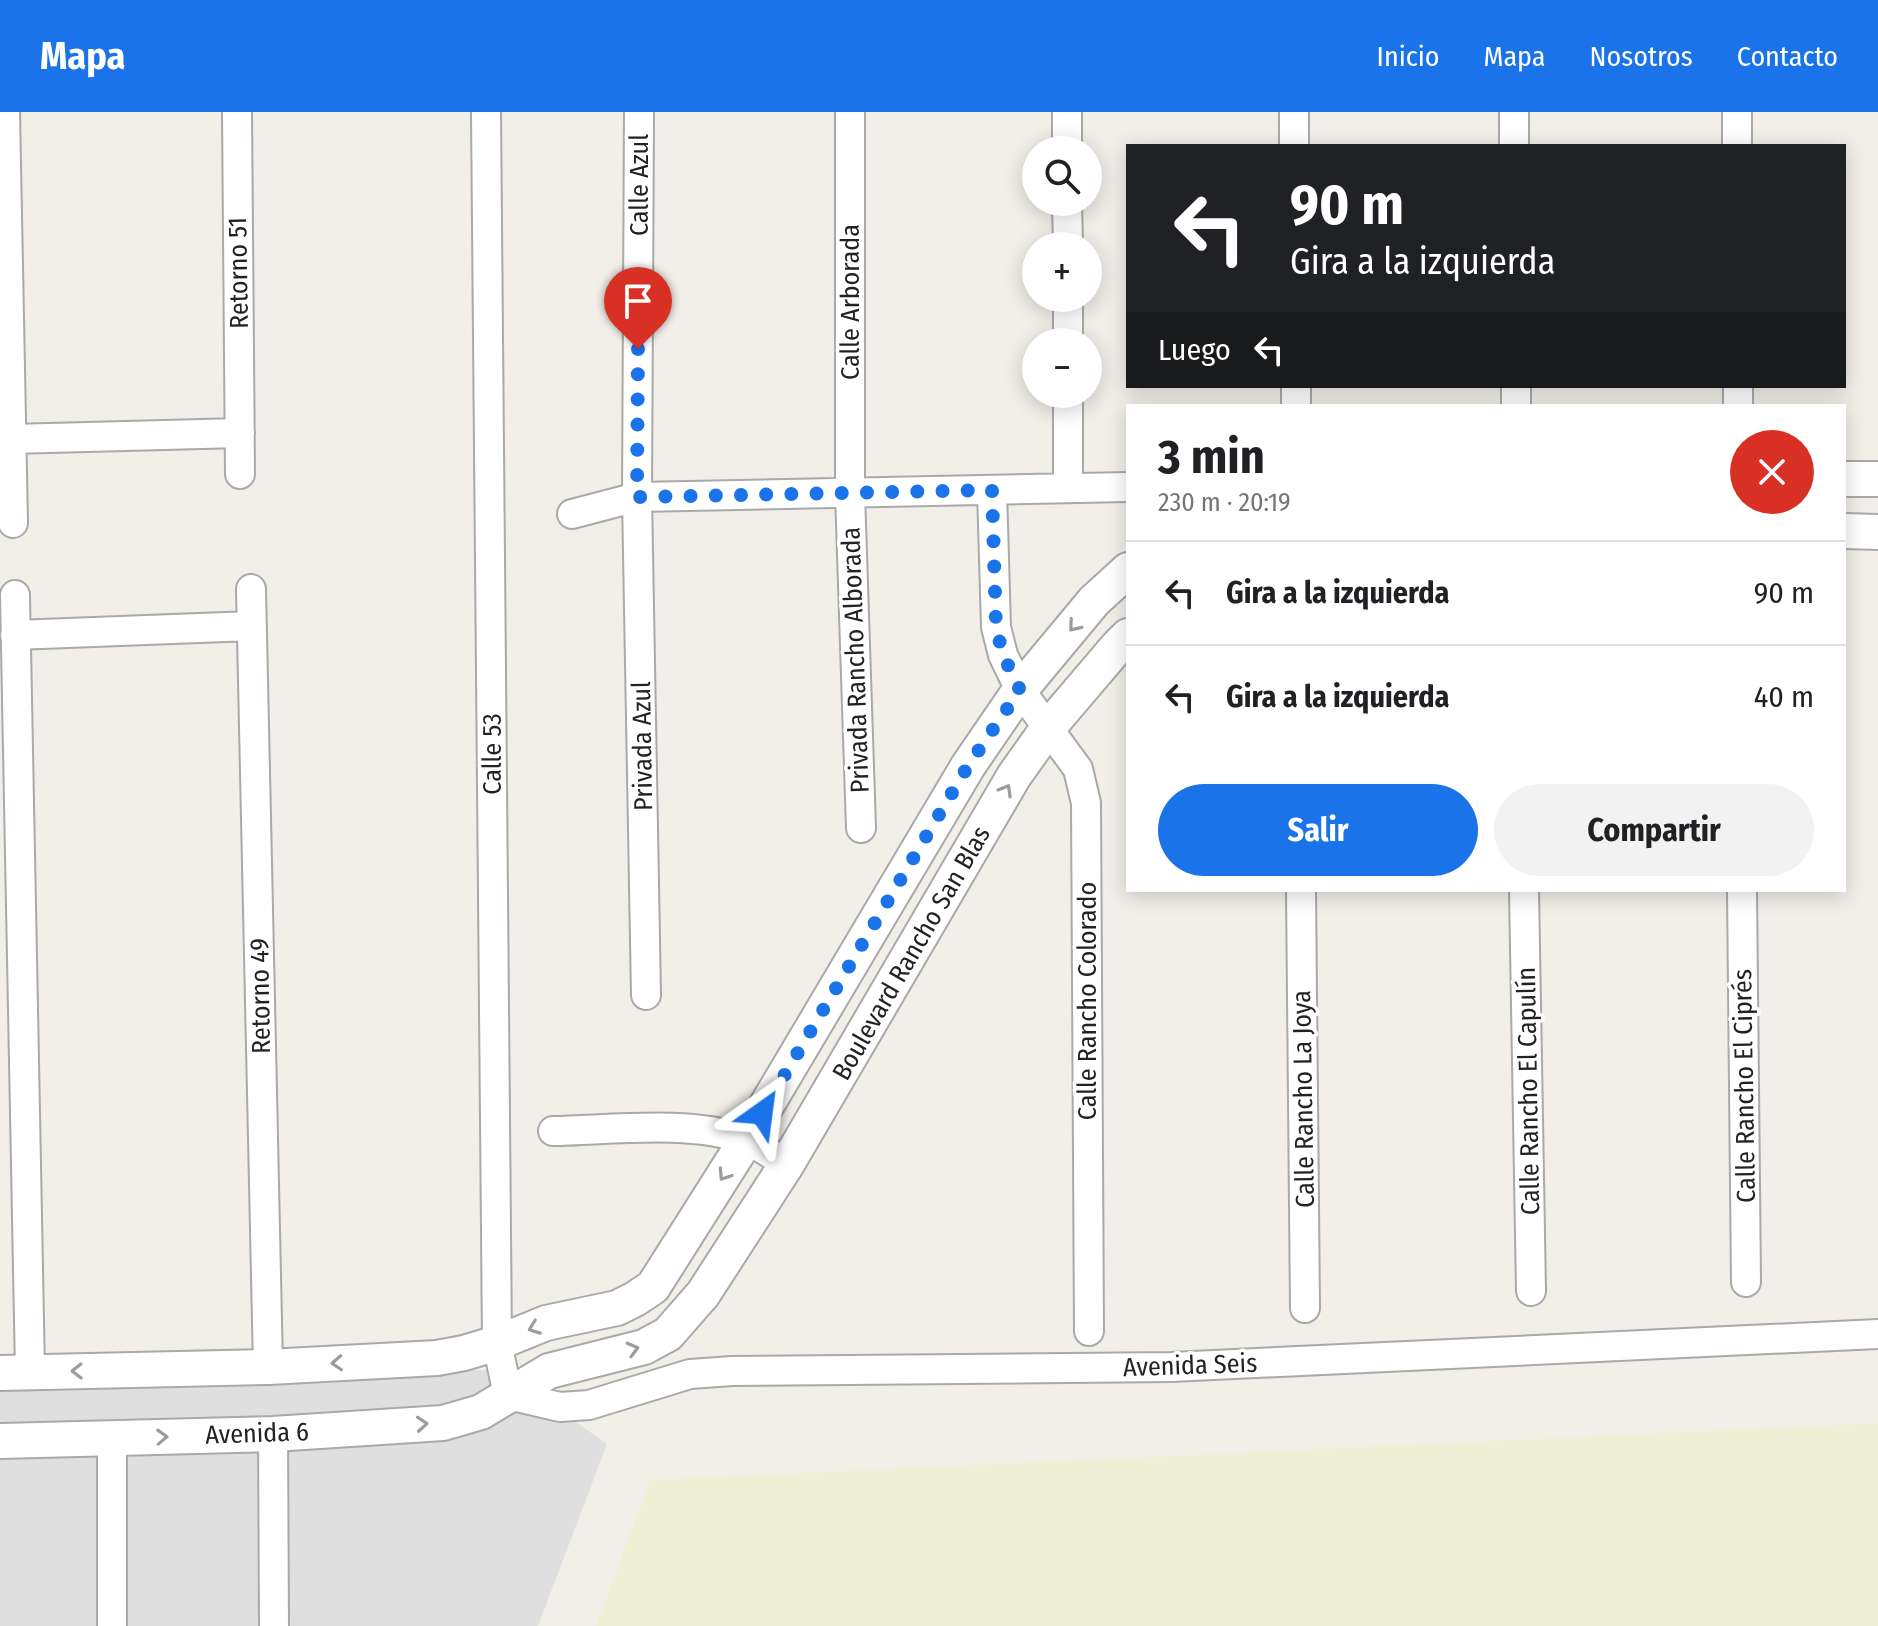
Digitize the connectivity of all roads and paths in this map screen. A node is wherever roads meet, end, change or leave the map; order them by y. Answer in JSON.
{"nodes":[{"id":1,"x":5,"y":112,"type":"edge"},
{"id":2,"x":237,"y":112,"type":"edge"},
{"id":3,"x":486,"y":112,"type":"edge"},
{"id":4,"x":639,"y":112,"type":"edge"},
{"id":5,"x":850,"y":112,"type":"edge"},
{"id":6,"x":1067,"y":112,"type":"edge"},
{"id":7,"x":1294,"y":112,"type":"edge"},
{"id":8,"x":1514,"y":112,"type":"edge"},
{"id":9,"x":1737,"y":112,"type":"edge"},
{"id":10,"x":1067,"y":136,"type":"edge"},
{"id":11,"x":1294,"y":144,"type":"edge"},
{"id":12,"x":1514,"y":144,"type":"edge"},
{"id":13,"x":1737,"y":144,"type":"edge"},
{"id":14,"x":1068,"y":408,"type":"edge"},
{"id":15,"x":240,"y":433,"type":"junction"},
{"id":16,"x":11,"y":439,"type":"junction"},
{"id":17,"x":240,"y":474,"type":"dead end"},
{"id":18,"x":1846,"y":479,"type":"edge"},
{"id":19,"x":1878,"y":479,"type":"edge"},
{"id":20,"x":1126,"y":487,"type":"edge"},
{"id":21,"x":1068,"y":488,"type":"junction"},
{"id":22,"x":992,"y":490,"type":"junction"},
{"id":23,"x":850,"y":493,"type":"junction"},
{"id":24,"x":637,"y":497,"type":"junction"},
{"id":25,"x":572,"y":514,"type":"dead end"},
{"id":26,"x":13,"y":523,"type":"dead end"},
{"id":27,"x":1846,"y":531,"type":"edge"},
{"id":28,"x":1878,"y":532,"type":"edge"},
{"id":29,"x":1126,"y":572,"type":"edge"},
{"id":30,"x":251,"y":589,"type":"dead end"},
{"id":31,"x":15,"y":595,"type":"dead end"},
{"id":32,"x":252,"y":626,"type":"junction"},
{"id":33,"x":15,"y":635,"type":"junction"},
{"id":34,"x":1126,"y":638,"type":"edge"},
{"id":35,"x":1020,"y":690,"type":"junction"},
{"id":36,"x":1048,"y":728,"type":"junction"},
{"id":37,"x":861,"y":828,"type":"dead end"},
{"id":38,"x":1301,"y":892,"type":"edge"},
{"id":39,"x":1524,"y":892,"type":"edge"},
{"id":40,"x":1742,"y":892,"type":"edge"},
{"id":41,"x":646,"y":995,"type":"dead end"},
{"id":42,"x":553,"y":1131,"type":"dead end"},
{"id":43,"x":746,"y":1140,"type":"junction"},
{"id":44,"x":787,"y":1164,"type":"junction"},
{"id":45,"x":1746,"y":1282,"type":"dead end"},
{"id":46,"x":1531,"y":1291,"type":"dead end"},
{"id":47,"x":1305,"y":1308,"type":"dead end"},
{"id":48,"x":1089,"y":1331,"type":"dead end"},
{"id":49,"x":1878,"y":1334,"type":"edge"},
{"id":50,"x":497,"y":1343,"type":"junction"},
{"id":51,"x":268,"y":1367,"type":"junction"},
{"id":52,"x":15,"y":1373,"type":"edge"},
{"id":53,"x":508,"y":1395,"type":"junction"},
{"id":54,"x":273,"y":1434,"type":"junction"},
{"id":55,"x":112,"y":1439,"type":"junction"},
{"id":56,"x":0,"y":1441,"type":"edge"},
{"id":57,"x":112,"y":1626,"type":"edge"},
{"id":58,"x":274,"y":1626,"type":"edge"}],
"edges":[{"from":1,"to":16,"type":"street"},
{"from":2,"to":15,"type":"street","name":"Retorno 51"},
{"from":3,"to":50,"type":"street","name":"Calle 53"},
{"from":4,"to":24,"type":"street","name":"Calle Azul"},
{"from":5,"to":23,"type":"street","name":"Calle Arborada"},
{"from":6,"to":10,"type":"street"},
{"from":7,"to":11,"type":"street"},
{"from":8,"to":12,"type":"street"},
{"from":9,"to":13,"type":"street"},
{"from":14,"to":21,"type":"street"},
{"from":15,"to":16,"type":"street"},
{"from":15,"to":17,"type":"street","name":"Retorno 51"},
{"from":16,"to":26,"type":"street"},
{"from":18,"to":19,"type":"street"},
{"from":20,"to":21,"type":"street"},
{"from":21,"to":22,"type":"street"},
{"from":22,"to":23,"type":"street"},
{"from":22,"to":35,"type":"street","name":"Calle Rancho Colorado"},
{"from":23,"to":24,"type":"street"},
{"from":23,"to":37,"type":"street","name":"Privada Rancho Alborada"},
{"from":24,"to":25,"type":"street"},
{"from":24,"to":41,"type":"street","name":"Privada Azul"},
{"from":27,"to":28,"type":"street"},
{"from":29,"to":35,"type":"street","name":"Boulevard Rancho San Blas","one_way":true},
{"from":30,"to":32,"type":"street","name":"Retorno 49"},
{"from":31,"to":33,"type":"street"},
{"from":32,"to":33,"type":"street"},
{"from":32,"to":51,"type":"street","name":"Retorno 49"},
{"from":33,"to":52,"type":"street"},
{"from":34,"to":36,"type":"street","name":"Boulevard Rancho San Blas"},
{"from":35,"to":36,"type":"street","name":"Calle Rancho Colorado"},
{"from":35,"to":43,"type":"street","name":"Boulevard Rancho San Blas"},
{"from":44,"to":36,"type":"street","name":"Boulevard Rancho San Blas","one_way":true},
{"from":36,"to":48,"type":"street","name":"Calle Rancho Colorado"},
{"from":38,"to":47,"type":"street","name":"Calle Rancho La Joya"},
{"from":39,"to":46,"type":"street","name":"Calle Rancho El Capulín"},
{"from":40,"to":45,"type":"street","name":"Calle Rancho El Ciprés"},
{"from":42,"to":43,"type":"street"},
{"from":43,"to":44,"type":"street"},
{"from":43,"to":50,"type":"street","name":"Boulevard Rancho San Blas","one_way":true},
{"from":53,"to":44,"type":"street","name":"Boulevard Rancho San Blas","one_way":true},
{"from":49,"to":53,"type":"street","name":"Avenida Seis"},
{"from":50,"to":51,"type":"street","one_way":true},
{"from":50,"to":53,"type":"street","name":"Calle 53"},
{"from":51,"to":52,"type":"street","one_way":true},
{"from":54,"to":53,"type":"street","name":"Avenida 6","one_way":true},
{"from":55,"to":54,"type":"street","name":"Avenida 6","one_way":true},
{"from":54,"to":58,"type":"street"},
{"from":55,"to":56,"type":"street","name":"Avenida 6"},
{"from":55,"to":57,"type":"street"}]}
